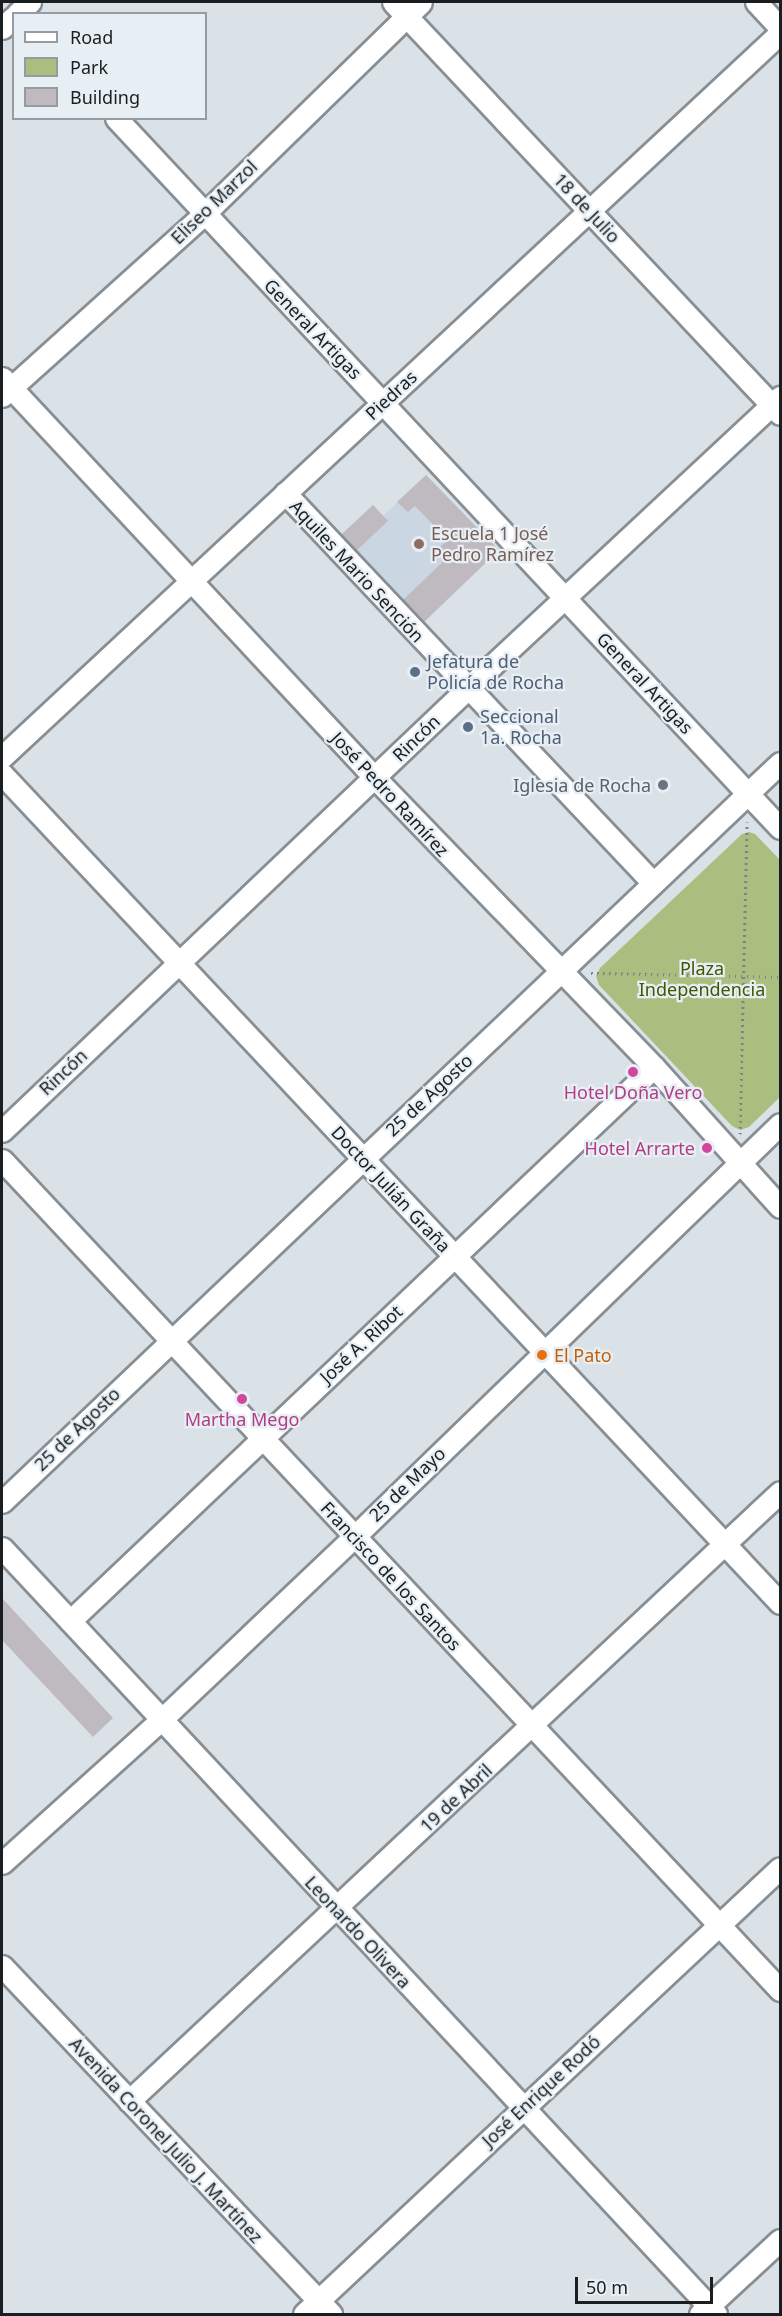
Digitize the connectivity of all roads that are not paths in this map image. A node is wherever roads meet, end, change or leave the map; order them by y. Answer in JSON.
{"nodes":[{"id":1,"x":756,"y":2,"type":"edge"},
{"id":2,"x":407,"y":6,"type":"edge"},
{"id":3,"x":12,"y":17,"type":"edge"},
{"id":4,"x":2,"y":28,"type":"edge"},
{"id":5,"x":780,"y":28,"type":"edge"},
{"id":6,"x":780,"y":33,"type":"edge"},
{"id":7,"x":118,"y":120,"type":"edge"},
{"id":8,"x":588,"y":210,"type":"junction"},
{"id":9,"x":204,"y":214,"type":"junction"},
{"id":10,"x":5,"y":388,"type":"edge"},
{"id":11,"x":383,"y":402,"type":"junction"},
{"id":12,"x":778,"y":406,"type":"edge"},
{"id":13,"x":285,"y":493,"type":"junction"},
{"id":14,"x":190,"y":581,"type":"junction"},
{"id":15,"x":566,"y":598,"type":"junction"},
{"id":16,"x":468,"y":688,"type":"junction"},
{"id":17,"x":2,"y":757,"type":"edge"},
{"id":18,"x":780,"y":763,"type":"edge"},
{"id":19,"x":2,"y":774,"type":"edge"},
{"id":20,"x":375,"y":778,"type":"junction"},
{"id":21,"x":748,"y":793,"type":"junction"},
{"id":22,"x":780,"y":828,"type":"edge"},
{"id":23,"x":653,"y":883,"type":"junction"},
{"id":24,"x":179,"y":963,"type":"junction"},
{"id":25,"x":560,"y":972,"type":"junction"},
{"id":26,"x":654,"y":1067,"type":"junction"},
{"id":27,"x":780,"y":1124,"type":"edge"},
{"id":28,"x":2,"y":1131,"type":"edge"},
{"id":29,"x":363,"y":1158,"type":"junction"},
{"id":30,"x":2,"y":1160,"type":"edge"},
{"id":31,"x":740,"y":1164,"type":"junction"},
{"id":32,"x":780,"y":1207,"type":"edge"},
{"id":33,"x":454,"y":1256,"type":"junction"},
{"id":34,"x":170,"y":1340,"type":"junction"},
{"id":35,"x":544,"y":1351,"type":"junction"},
{"id":36,"x":262,"y":1438,"type":"junction"},
{"id":37,"x":780,"y":1492,"type":"edge"},
{"id":38,"x":2,"y":1502,"type":"edge"},
{"id":39,"x":354,"y":1537,"type":"junction"},
{"id":40,"x":725,"y":1544,"type":"junction"},
{"id":41,"x":2,"y":1548,"type":"edge"},
{"id":42,"x":780,"y":1603,"type":"edge"},
{"id":43,"x":70,"y":1621,"type":"junction"},
{"id":44,"x":161,"y":1720,"type":"junction"},
{"id":45,"x":533,"y":1726,"type":"junction"},
{"id":46,"x":2,"y":1863,"type":"edge"},
{"id":47,"x":780,"y":1868,"type":"edge"},
{"id":48,"x":337,"y":1909,"type":"junction"},
{"id":49,"x":719,"y":1925,"type":"junction"},
{"id":50,"x":2,"y":1966,"type":"edge"},
{"id":51,"x":780,"y":1990,"type":"edge"},
{"id":52,"x":129,"y":2102,"type":"junction"},
{"id":53,"x":522,"y":2108,"type":"junction"},
{"id":54,"x":780,"y":2240,"type":"edge"},
{"id":55,"x":317,"y":2310,"type":"edge"},
{"id":56,"x":708,"y":2312,"type":"edge"}],
"edges":[{"from":1,"to":5,"type":"street"},
{"from":2,"to":8,"type":"street","name":"18 de Julio"},
{"from":2,"to":9,"type":"street","name":"Eliseo Marzol"},
{"from":3,"to":4,"type":"street"},
{"from":6,"to":8,"type":"street","name":"Piedras"},
{"from":7,"to":9,"type":"street","name":"General Artigas"},
{"from":8,"to":11,"type":"street","name":"Piedras"},
{"from":8,"to":12,"type":"street","name":"18 de Julio"},
{"from":9,"to":10,"type":"street","name":"Eliseo Marzol"},
{"from":9,"to":11,"type":"street","name":"General Artigas"},
{"from":10,"to":14,"type":"street","name":"José Pedro Ramírez"},
{"from":11,"to":13,"type":"street","name":"Piedras"},
{"from":11,"to":15,"type":"street","name":"General Artigas"},
{"from":12,"to":15,"type":"street","name":"Rincón"},
{"from":13,"to":14,"type":"street","name":"Piedras"},
{"from":13,"to":16,"type":"street","name":"Aquiles Mario Sención"},
{"from":14,"to":17,"type":"street","name":"Piedras"},
{"from":14,"to":20,"type":"street","name":"José Pedro Ramírez"},
{"from":15,"to":16,"type":"street","name":"Rincón"},
{"from":15,"to":21,"type":"street","name":"General Artigas"},
{"from":16,"to":20,"type":"street","name":"Rincón"},
{"from":16,"to":23,"type":"street","name":"Aquiles Mario Sención"},
{"from":18,"to":21,"type":"street","name":"25 de Agosto"},
{"from":19,"to":24,"type":"street","name":"Doctor Julián Graña"},
{"from":20,"to":24,"type":"street","name":"Rincón"},
{"from":20,"to":25,"type":"street","name":"José Pedro Ramírez"},
{"from":21,"to":22,"type":"street","name":"General Artigas"},
{"from":21,"to":23,"type":"street","name":"25 de Agosto"},
{"from":23,"to":25,"type":"street","name":"25 de Agosto"},
{"from":24,"to":28,"type":"street","name":"Rincón"},
{"from":24,"to":29,"type":"street","name":"Doctor Julián Graña"},
{"from":25,"to":26,"type":"street","name":"José Pedro Ramírez"},
{"from":25,"to":29,"type":"street","name":"25 de Agosto"},
{"from":26,"to":31,"type":"street","name":"José Pedro Ramírez"},
{"from":26,"to":33,"type":"street","name":"José A. Ribot"},
{"from":27,"to":31,"type":"street","name":"25 de Mayo"},
{"from":29,"to":33,"type":"street","name":"Doctor Julián Graña"},
{"from":29,"to":34,"type":"street","name":"25 de Agosto"},
{"from":30,"to":34,"type":"street","name":"Francisco de los Santos"},
{"from":31,"to":32,"type":"street","name":"José Pedro Ramírez"},
{"from":31,"to":35,"type":"street","name":"25 de Mayo"},
{"from":33,"to":35,"type":"street","name":"Doctor Julián Graña"},
{"from":33,"to":36,"type":"street","name":"José A. Ribot"},
{"from":34,"to":36,"type":"street","name":"Francisco de los Santos"},
{"from":34,"to":38,"type":"street","name":"25 de Agosto"},
{"from":35,"to":39,"type":"street","name":"25 de Mayo"},
{"from":35,"to":40,"type":"street","name":"Doctor Julián Graña"},
{"from":36,"to":39,"type":"street","name":"Francisco de los Santos"},
{"from":36,"to":43,"type":"street","name":"José A. Ribot"},
{"from":37,"to":40,"type":"street","name":"19 de Abril"},
{"from":39,"to":44,"type":"street","name":"25 de Mayo"},
{"from":39,"to":45,"type":"street","name":"Francisco de los Santos"},
{"from":40,"to":42,"type":"street","name":"Doctor Julián Graña"},
{"from":40,"to":45,"type":"street","name":"19 de Abril"},
{"from":41,"to":43,"type":"street","name":"Leonardo Olivera"},
{"from":43,"to":44,"type":"street","name":"Leonardo Olivera"},
{"from":44,"to":46,"type":"street","name":"25 de Mayo"},
{"from":44,"to":48,"type":"street","name":"Leonardo Olivera"},
{"from":45,"to":48,"type":"street","name":"19 de Abril"},
{"from":45,"to":49,"type":"street","name":"Francisco de los Santos"},
{"from":47,"to":49,"type":"street","name":"José Enrique Rodó"},
{"from":48,"to":52,"type":"street","name":"19 de Abril"},
{"from":48,"to":53,"type":"street","name":"Leonardo Olivera"},
{"from":49,"to":51,"type":"street","name":"Francisco de los Santos"},
{"from":49,"to":53,"type":"street","name":"José Enrique Rodó"},
{"from":50,"to":52,"type":"street","name":"Avenida Coronel Julio J. Martínez"},
{"from":52,"to":55,"type":"street","name":"Avenida Coronel Julio J. Martínez"},
{"from":53,"to":55,"type":"street","name":"José Enrique Rodó"},
{"from":53,"to":56,"type":"street","name":"Leonardo Olivera"},
{"from":54,"to":56,"type":"street"}]}
